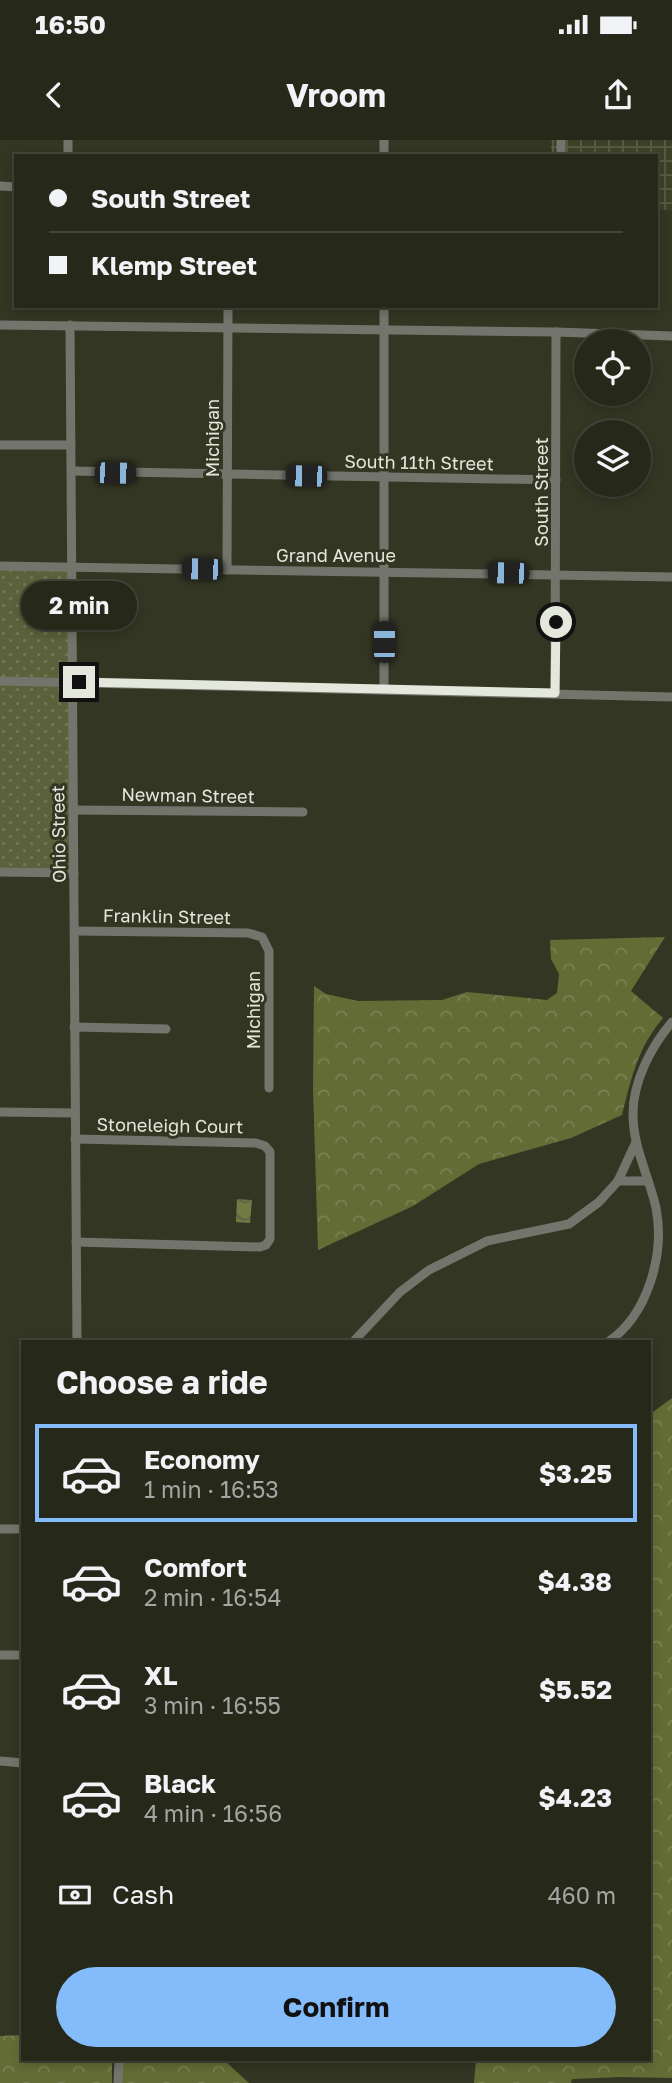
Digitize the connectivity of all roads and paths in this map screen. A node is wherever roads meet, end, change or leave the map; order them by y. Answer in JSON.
{"nodes":[{"id":1,"x":229,"y":308,"type":"edge"},
{"id":2,"x":384,"y":308,"type":"edge"},
{"id":3,"x":0,"y":324,"type":"edge"},
{"id":4,"x":70,"y":325,"type":"junction"},
{"id":5,"x":229,"y":328,"type":"junction"},
{"id":6,"x":383,"y":330,"type":"junction"},
{"id":7,"x":556,"y":332,"type":"junction"},
{"id":8,"x":672,"y":336,"type":"edge"},
{"id":9,"x":0,"y":445,"type":"edge"},
{"id":10,"x":71,"y":445,"type":"junction"},
{"id":11,"x":72,"y":471,"type":"junction"},
{"id":12,"x":227,"y":475,"type":"junction"},
{"id":13,"x":385,"y":478,"type":"junction"},
{"id":14,"x":556,"y":480,"type":"junction"},
{"id":15,"x":0,"y":566,"type":"edge"},
{"id":16,"x":72,"y":568,"type":"junction"},
{"id":17,"x":227,"y":570,"type":"junction"},
{"id":18,"x":385,"y":571,"type":"junction"},
{"id":19,"x":557,"y":575,"type":"junction"},
{"id":20,"x":672,"y":577,"type":"edge"},
{"id":21,"x":0,"y":681,"type":"edge"},
{"id":22,"x":72,"y":682,"type":"junction"},
{"id":23,"x":384,"y":689,"type":"junction"},
{"id":24,"x":555,"y":693,"type":"junction"},
{"id":25,"x":672,"y":697,"type":"edge"},
{"id":26,"x":73,"y":810,"type":"junction"},
{"id":27,"x":303,"y":812,"type":"dead end"},
{"id":28,"x":0,"y":872,"type":"edge"},
{"id":29,"x":74,"y":873,"type":"junction"},
{"id":30,"x":75,"y":930,"type":"junction"},
{"id":31,"x":258,"y":935,"type":"joint"},
{"id":32,"x":672,"y":1022,"type":"edge"},
{"id":33,"x":74,"y":1027,"type":"junction"},
{"id":34,"x":166,"y":1029,"type":"dead end"},
{"id":35,"x":269,"y":1088,"type":"dead end"},
{"id":36,"x":0,"y":1112,"type":"edge"},
{"id":37,"x":74,"y":1113,"type":"junction"},
{"id":38,"x":75,"y":1139,"type":"junction"},
{"id":39,"x":636,"y":1142,"type":"junction"},
{"id":40,"x":618,"y":1181,"type":"junction"},
{"id":41,"x":648,"y":1181,"type":"junction"},
{"id":42,"x":76,"y":1242,"type":"junction"},
{"id":43,"x":79,"y":1340,"type":"edge"},
{"id":44,"x":354,"y":1340,"type":"edge"},
{"id":45,"x":610,"y":1340,"type":"edge"},
{"id":46,"x":0,"y":1529,"type":"edge"},
{"id":47,"x":21,"y":1529,"type":"edge"},
{"id":48,"x":0,"y":1655,"type":"edge"},
{"id":49,"x":21,"y":1656,"type":"edge"},
{"id":50,"x":0,"y":1761,"type":"edge"},
{"id":51,"x":21,"y":1763,"type":"edge"},
{"id":52,"x":120,"y":2061,"type":"edge"},
{"id":53,"x":118,"y":2083,"type":"edge"}],
"edges":[{"from":1,"to":5,"type":"street","name":"Michigan"},
{"from":2,"to":6,"type":"street"},
{"from":3,"to":4,"type":"street"},
{"from":4,"to":5,"type":"street"},
{"from":4,"to":10,"type":"street","name":"Ohio Street"},
{"from":5,"to":6,"type":"street"},
{"from":5,"to":12,"type":"street","name":"Michigan"},
{"from":6,"to":7,"type":"street"},
{"from":6,"to":13,"type":"street"},
{"from":7,"to":8,"type":"street"},
{"from":7,"to":14,"type":"street","name":"South Street"},
{"from":9,"to":10,"type":"street"},
{"from":10,"to":11,"type":"street","name":"Ohio Street"},
{"from":11,"to":12,"type":"street","name":"South 11th Street"},
{"from":11,"to":16,"type":"street","name":"Ohio Street"},
{"from":12,"to":13,"type":"street","name":"South 11th Street"},
{"from":12,"to":17,"type":"street","name":"Michigan"},
{"from":13,"to":14,"type":"street","name":"South 11th Street"},
{"from":13,"to":18,"type":"street"},
{"from":14,"to":19,"type":"street","name":"South Street"},
{"from":15,"to":16,"type":"street","name":"Grand Avenue"},
{"from":16,"to":17,"type":"street","name":"Grand Avenue"},
{"from":16,"to":22,"type":"street","name":"Ohio Street"},
{"from":17,"to":18,"type":"street","name":"Grand Avenue"},
{"from":18,"to":19,"type":"street","name":"Grand Avenue"},
{"from":18,"to":23,"type":"street"},
{"from":19,"to":20,"type":"street","name":"Grand Avenue"},
{"from":19,"to":24,"type":"street","name":"South Street"},
{"from":21,"to":22,"type":"street"},
{"from":22,"to":23,"type":"street"},
{"from":22,"to":26,"type":"street","name":"Ohio Street"},
{"from":23,"to":24,"type":"street"},
{"from":24,"to":25,"type":"street"},
{"from":26,"to":27,"type":"street","name":"Newman Street"},
{"from":26,"to":29,"type":"street","name":"Ohio Street"},
{"from":28,"to":29,"type":"street"},
{"from":29,"to":30,"type":"street","name":"Ohio Street"},
{"from":30,"to":31,"type":"street","name":"Franklin Street"},
{"from":30,"to":33,"type":"street","name":"Ohio Street"},
{"from":31,"to":35,"type":"street","name":"Michigan"},
{"from":32,"to":39,"type":"street"},
{"from":33,"to":34,"type":"street"},
{"from":33,"to":37,"type":"street","name":"Ohio Street"},
{"from":36,"to":37,"type":"street"},
{"from":37,"to":38,"type":"street","name":"Ohio Street"},
{"from":38,"to":42,"type":"street","name":"Ohio Street"},
{"from":38,"to":42,"type":"street","name":"Stoneleigh Court"},
{"from":39,"to":40,"type":"street"},
{"from":39,"to":41,"type":"street"},
{"from":40,"to":41,"type":"street"},
{"from":40,"to":44,"type":"street"},
{"from":41,"to":45,"type":"street"},
{"from":42,"to":43,"type":"street","name":"Ohio Street"},
{"from":46,"to":47,"type":"street"},
{"from":48,"to":49,"type":"street"},
{"from":50,"to":51,"type":"street"},
{"from":52,"to":53,"type":"street"}]}
